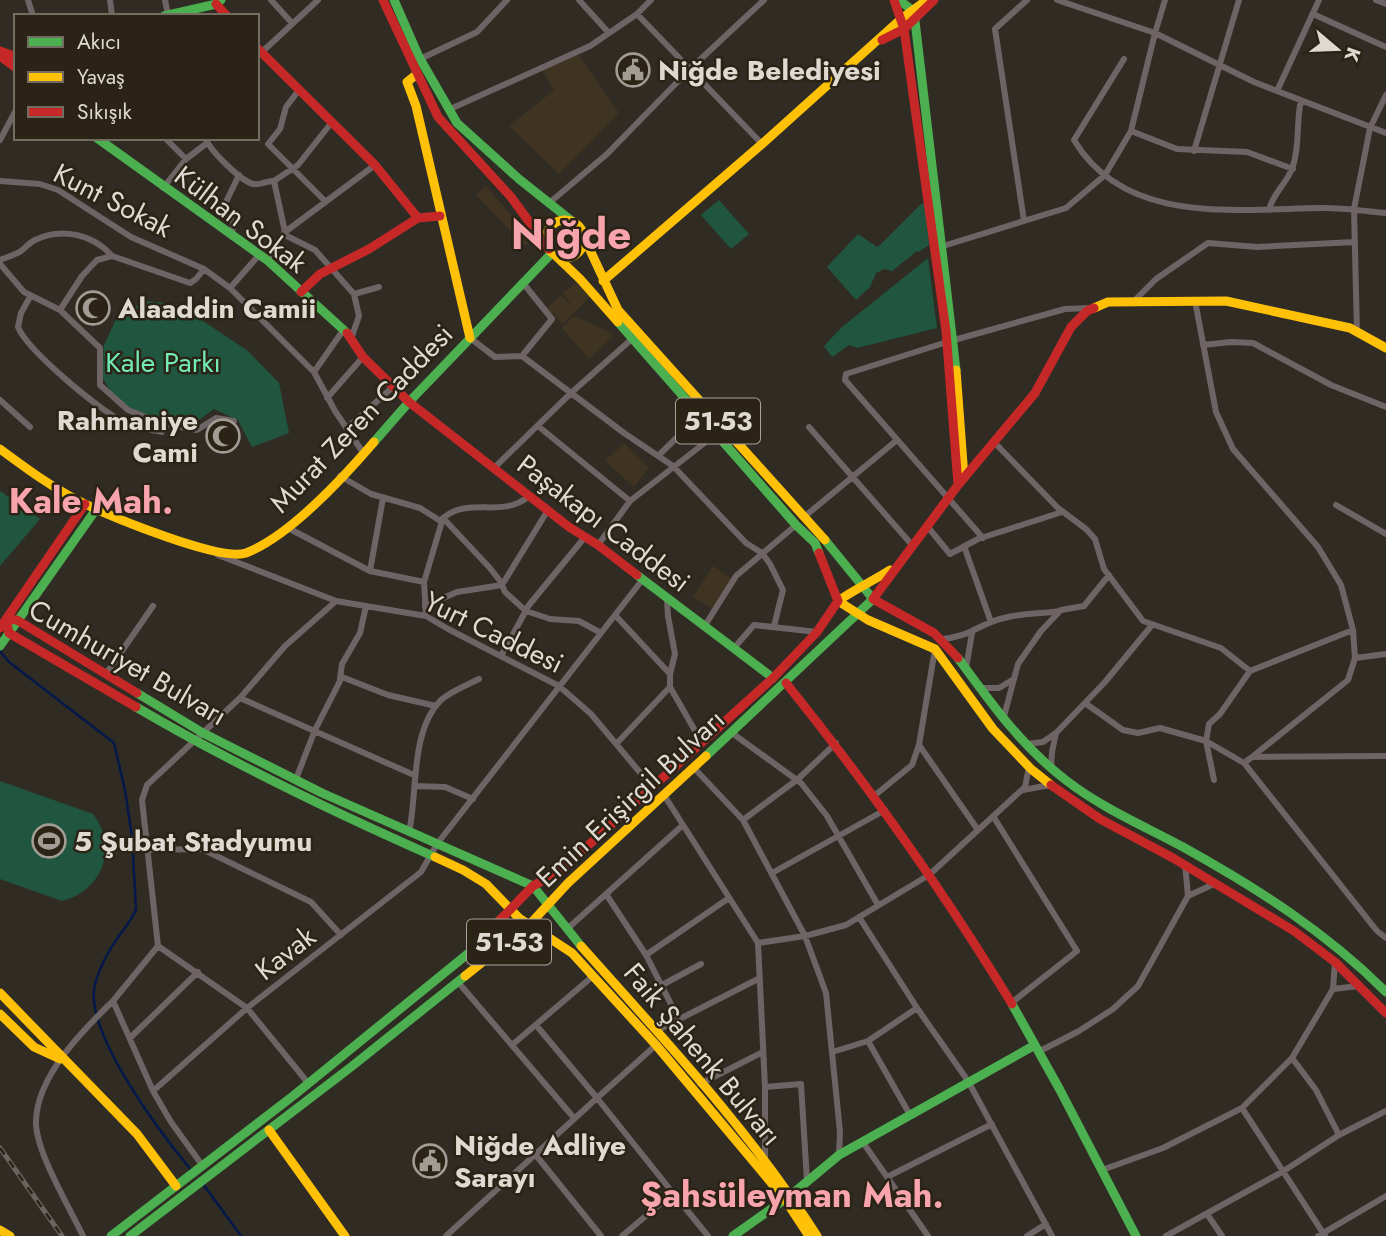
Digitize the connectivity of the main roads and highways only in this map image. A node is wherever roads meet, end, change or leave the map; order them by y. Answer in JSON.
{"nodes":[{"id":1,"x":383,"y":0,"type":"edge"},
{"id":2,"x":394,"y":0,"type":"edge"},
{"id":3,"x":897,"y":0,"type":"edge"},
{"id":4,"x":927,"y":0,"type":"edge"},
{"id":5,"x":934,"y":0,"type":"edge"},
{"id":6,"x":222,"y":10,"type":"edge"},
{"id":7,"x":912,"y":10,"type":"junction"},
{"id":8,"x":177,"y":14,"type":"edge"},
{"id":9,"x":901,"y":19,"type":"junction"},
{"id":10,"x":915,"y":21,"type":"junction"},
{"id":11,"x":904,"y":30,"type":"junction"},
{"id":12,"x":874,"y":43,"type":"junction"},
{"id":13,"x":260,"y":50,"type":"edge"},
{"id":14,"x":0,"y":52,"type":"edge"},
{"id":15,"x":14,"y":66,"type":"edge"},
{"id":16,"x":417,"y":74,"type":"junction"},
{"id":17,"x":100,"y":140,"type":"edge"},
{"id":18,"x":440,"y":216,"type":"junction"},
{"id":19,"x":418,"y":218,"type":"junction"},
{"id":20,"x":580,"y":229,"type":"junction"},
{"id":21,"x":939,"y":247,"type":"junction"},
{"id":22,"x":552,"y":253,"type":"junction"},
{"id":23,"x":603,"y":281,"type":"junction"},
{"id":24,"x":301,"y":292,"type":"junction"},
{"id":25,"x":470,"y":338,"type":"junction"},
{"id":26,"x":1386,"y":348,"type":"edge"},
{"id":27,"x":409,"y":402,"type":"junction"},
{"id":28,"x":0,"y":449,"type":"edge"},
{"id":29,"x":960,"y":483,"type":"junction"},
{"id":30,"x":85,"y":503,"type":"junction"},
{"id":31,"x":97,"y":508,"type":"junction"},
{"id":32,"x":897,"y":565,"type":"junction"},
{"id":33,"x":860,"y":585,"type":"junction"},
{"id":34,"x":873,"y":599,"type":"junction"},
{"id":35,"x":838,"y":601,"type":"junction"},
{"id":36,"x":857,"y":614,"type":"junction"},
{"id":37,"x":6,"y":619,"type":"junction"},
{"id":38,"x":18,"y":620,"type":"junction"},
{"id":39,"x":0,"y":628,"type":"edge"},
{"id":40,"x":9,"y":633,"type":"junction"},
{"id":41,"x":1,"y":644,"type":"edge"},
{"id":42,"x":773,"y":678,"type":"junction"},
{"id":43,"x":786,"y":683,"type":"junction"},
{"id":44,"x":533,"y":886,"type":"junction"},
{"id":45,"x":549,"y":906,"type":"junction"},
{"id":46,"x":511,"y":909,"type":"junction"},
{"id":47,"x":531,"y":923,"type":"junction"},
{"id":48,"x":1386,"y":992,"type":"edge"},
{"id":49,"x":0,"y":993,"type":"edge"},
{"id":50,"x":1386,"y":1013,"type":"edge"},
{"id":51,"x":0,"y":1014,"type":"edge"},
{"id":52,"x":1037,"y":1048,"type":"junction"},
{"id":53,"x":62,"y":1060,"type":"junction"},
{"id":54,"x":269,"y":1130,"type":"junction"},
{"id":55,"x":176,"y":1186,"type":"junction"},
{"id":56,"x":788,"y":1197,"type":"junction"},
{"id":57,"x":0,"y":1230,"type":"edge"},
{"id":58,"x":3,"y":1236,"type":"edge"},
{"id":59,"x":10,"y":1236,"type":"edge"},
{"id":60,"x":111,"y":1236,"type":"edge"},
{"id":61,"x":130,"y":1236,"type":"edge"},
{"id":62,"x":345,"y":1236,"type":"edge"},
{"id":63,"x":733,"y":1236,"type":"edge"},
{"id":64,"x":809,"y":1236,"type":"edge"},
{"id":65,"x":817,"y":1236,"type":"edge"},
{"id":66,"x":1136,"y":1236,"type":"edge"}],
"edges":[{"from":1,"to":16,"type":"main road","number":"51-53"},
{"from":2,"to":20,"type":"main road"},
{"from":3,"to":7,"type":"main road"},
{"from":3,"to":9,"type":"main road"},
{"from":4,"to":7,"type":"main road"},
{"from":5,"to":10,"type":"main road"},
{"from":6,"to":8,"type":"main road"},
{"from":7,"to":9,"type":"main road"},
{"from":7,"to":10,"type":"main road"},
{"from":9,"to":11,"type":"main road"},
{"from":9,"to":12,"type":"main road"},
{"from":10,"to":11,"type":"main road"},
{"from":10,"to":21,"type":"main road"},
{"from":11,"to":12,"type":"main road"},
{"from":11,"to":21,"type":"main road"},
{"from":12,"to":23,"type":"main road"},
{"from":13,"to":19,"type":"main road"},
{"from":14,"to":15,"type":"main road"},
{"from":16,"to":18,"type":"main road"},
{"from":16,"to":22,"type":"main road","number":"51-53"},
{"from":17,"to":24,"type":"main road","name":"Külhan Sokak"},
{"from":18,"to":19,"type":"main road"},
{"from":18,"to":25,"type":"main road"},
{"from":19,"to":24,"type":"main road"},
{"from":20,"to":22,"type":"main road"},
{"from":20,"to":22,"type":"main road"},
{"from":20,"to":23,"type":"main road","number":"51-53"},
{"from":21,"to":29,"type":"main road"},
{"from":22,"to":25,"type":"main road","name":"Murat Zeren Caddesi"},
{"from":22,"to":35,"type":"main road","number":"51-53"},
{"from":23,"to":33,"type":"main road","number":"51-53"},
{"from":24,"to":27,"type":"main road","name":"Külhan Sokak"},
{"from":25,"to":27,"type":"main road","name":"Murat Zeren Caddesi"},
{"from":26,"to":29,"type":"main road","name":"Emin Erişirgil Bulvarı"},
{"from":27,"to":31,"type":"main road","name":"Murat Zeren Caddesi"},
{"from":27,"to":42,"type":"main road","name":"Paşakapı Caddesi"},
{"from":28,"to":30,"type":"main road","name":"Murat Zeren Caddesi"},
{"from":29,"to":32,"type":"main road","name":"Emin Erişirgil Bulvarı"},
{"from":30,"to":31,"type":"main road","name":"Murat Zeren Caddesi"},
{"from":30,"to":37,"type":"main road"},
{"from":31,"to":38,"type":"main road"},
{"from":32,"to":33,"type":"main road","name":"Emin Erişirgil Bulvarı"},
{"from":32,"to":34,"type":"main road","name":"Emin Erişirgil Bulvarı"},
{"from":33,"to":34,"type":"main road","number":"51-53"},
{"from":33,"to":35,"type":"main road","name":"Emin Erişirgil Bulvarı"},
{"from":34,"to":36,"type":"main road","name":"Emin Erişirgil Bulvarı","number":"51-53"},
{"from":34,"to":48,"type":"main road"},
{"from":35,"to":36,"type":"main road"},
{"from":35,"to":42,"type":"main road","name":"Emin Erişirgil Bulvarı","number":"51-53"},
{"from":36,"to":43,"type":"main road","name":"Emin Erişirgil Bulvarı","number":"51-53"},
{"from":36,"to":50,"type":"main road"},
{"from":37,"to":38,"type":"main road","name":"Cumhuriyet Bulvarı"},
{"from":37,"to":39,"type":"main road"},
{"from":37,"to":40,"type":"main road","name":"Cumhuriyet Bulvarı"},
{"from":38,"to":40,"type":"main road"},
{"from":38,"to":44,"type":"main road","name":"Cumhuriyet Bulvarı"},
{"from":40,"to":41,"type":"main road"},
{"from":40,"to":46,"type":"main road","name":"Cumhuriyet Bulvarı"},
{"from":42,"to":44,"type":"main road","name":"Emin Erişirgil Bulvarı","number":"51-53"},
{"from":43,"to":45,"type":"main road","name":"Emin Erişirgil Bulvarı","number":"51-53"},
{"from":43,"to":52,"type":"main road"},
{"from":44,"to":45,"type":"main road","name":"Faik Şahenk Bulvarı"},
{"from":44,"to":46,"type":"main road","name":"Emin Erişirgil Bulvarı","number":"51-53"},
{"from":45,"to":47,"type":"main road","name":"Emin Erişirgil Bulvarı","number":"51-53"},
{"from":45,"to":56,"type":"main road","name":"Faik Şahenk Bulvarı"},
{"from":46,"to":47,"type":"main road","name":"Faik Şahenk Bulvarı"},
{"from":46,"to":55,"type":"main road","name":"Emin Erişirgil Bulvarı","number":"51-53"},
{"from":47,"to":54,"type":"main road","name":"Emin Erişirgil Bulvarı","number":"51-53"},
{"from":47,"to":56,"type":"main road","name":"Faik Şahenk Bulvarı"},
{"from":49,"to":53,"type":"main road"},
{"from":51,"to":53,"type":"main road"},
{"from":52,"to":56,"type":"main road"},
{"from":52,"to":66,"type":"main road"},
{"from":53,"to":55,"type":"main road"},
{"from":54,"to":61,"type":"main road","name":"Emin Erişirgil Bulvarı","number":"51-53"},
{"from":54,"to":62,"type":"main road"},
{"from":55,"to":60,"type":"main road","number":"51-53"},
{"from":56,"to":63,"type":"main road"},
{"from":56,"to":64,"type":"main road","name":"Faik Şahenk Bulvarı"},
{"from":56,"to":65,"type":"main road","name":"Faik Şahenk Bulvarı"},
{"from":57,"to":59,"type":"main road"},
{"from":58,"to":59,"type":"main road"}]}
